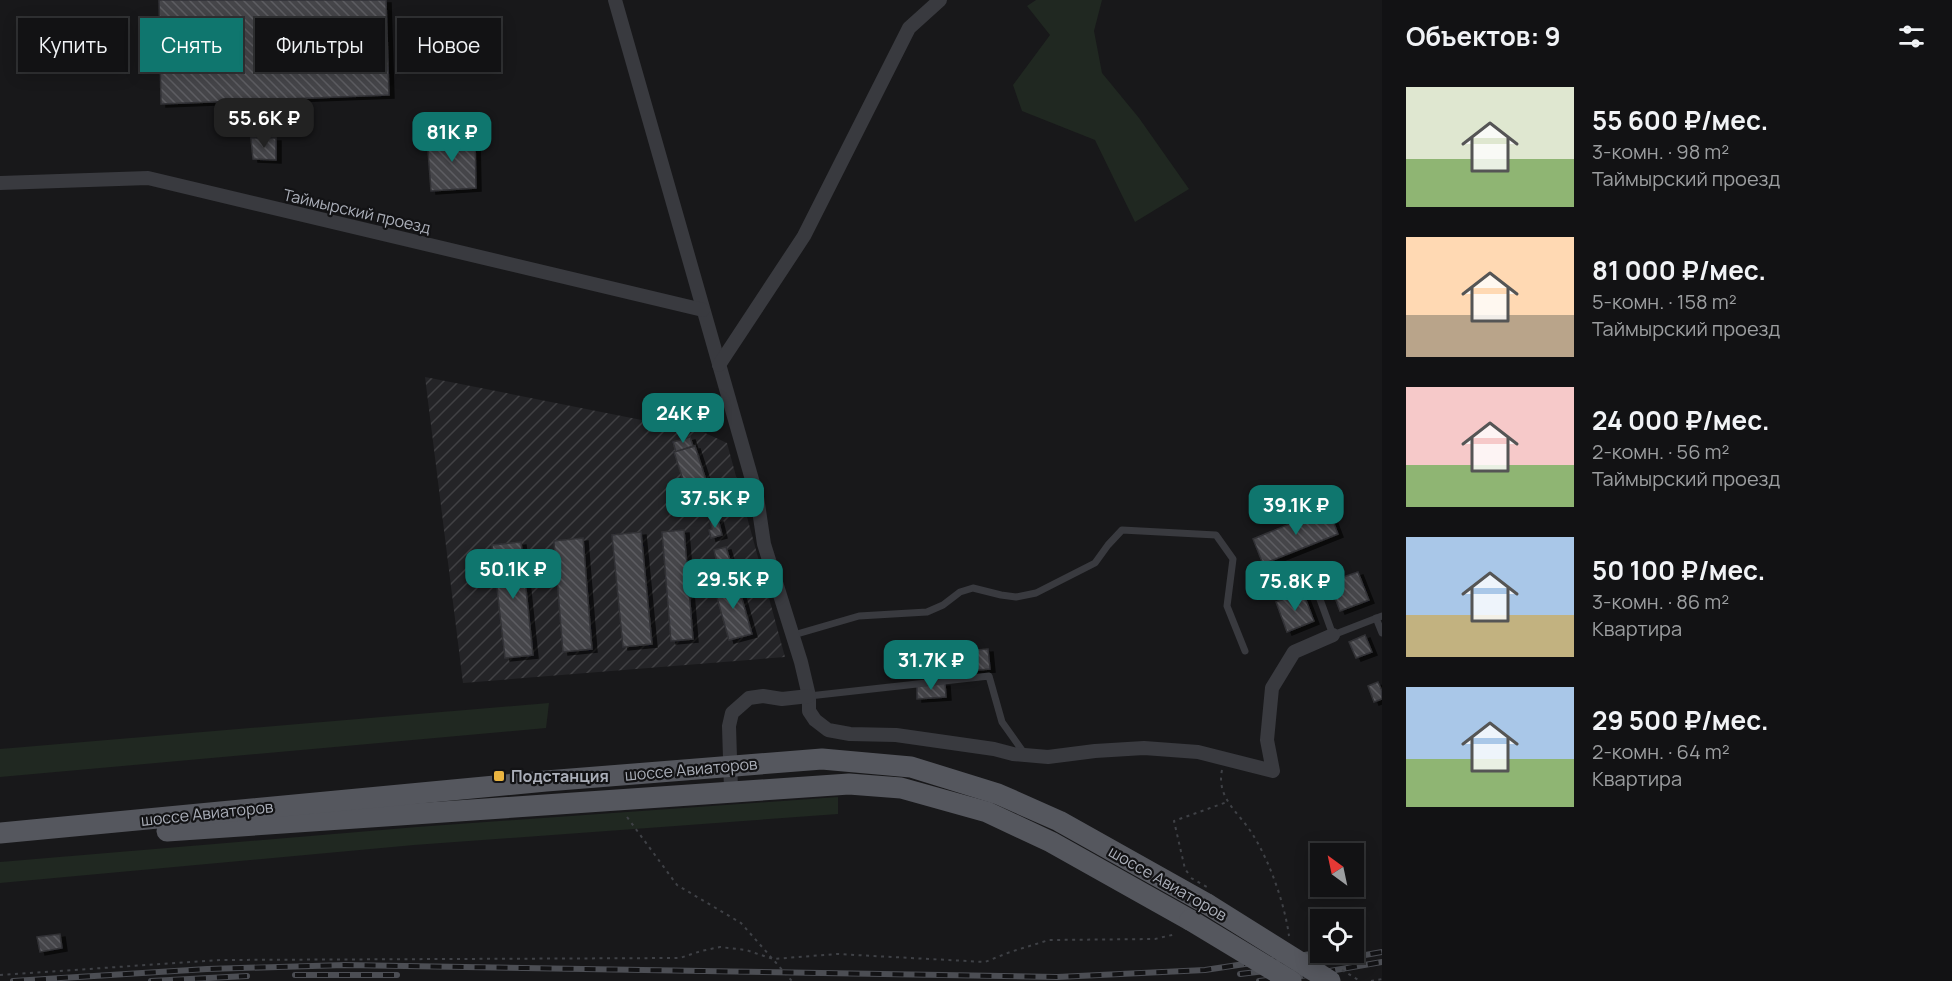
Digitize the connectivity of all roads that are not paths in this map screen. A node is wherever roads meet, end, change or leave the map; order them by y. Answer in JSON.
{"nodes":[{"id":1,"x":615,"y":0,"type":"edge"},
{"id":2,"x":940,"y":0,"type":"edge"},
{"id":3,"x":0,"y":183,"type":"edge"},
{"id":4,"x":703,"y":310,"type":"junction"},
{"id":5,"x":719,"y":365,"type":"junction"},
{"id":6,"x":1310,"y":573,"type":"dead end"},
{"id":7,"x":1379,"y":617,"type":"edge"},
{"id":8,"x":1382,"y":633,"type":"edge"},
{"id":9,"x":796,"y":634,"type":"dead end"},
{"id":10,"x":1333,"y":635,"type":"junction"},
{"id":11,"x":1245,"y":651,"type":"dead end"},
{"id":12,"x":808,"y":696,"type":"junction"},
{"id":13,"x":1025,"y":755,"type":"junction"},
{"id":14,"x":731,"y":766,"type":"junction"},
{"id":15,"x":731,"y":790,"type":"junction"},
{"id":16,"x":0,"y":833,"type":"edge"},
{"id":17,"x":0,"y":845,"type":"edge"},
{"id":18,"x":1291,"y":981,"type":"edge"},
{"id":19,"x":1330,"y":981,"type":"edge"}],
"edges":[{"from":1,"to":4,"type":"street"},
{"from":2,"to":5,"type":"street"},
{"from":3,"to":4,"type":"street","name":"Таймырский проезд"},
{"from":4,"to":5,"type":"street"},
{"from":5,"to":12,"type":"street"},
{"from":6,"to":10,"type":"lane"},
{"from":7,"to":8,"type":"lane"},
{"from":7,"to":10,"type":"lane"},
{"from":9,"to":11,"type":"lane"},
{"from":10,"to":13,"type":"street"},
{"from":12,"to":13,"type":"street"},
{"from":12,"to":13,"type":"lane"},
{"from":12,"to":14,"type":"street"},
{"from":14,"to":15,"type":"street"},
{"from":14,"to":16,"type":"main road","name":"шоссе Авиаторов"},
{"from":14,"to":19,"type":"main road","name":"шоссе Авиаторов","bridge":true},
{"from":15,"to":17,"type":"main road","name":"шоссе Авиаторов"},
{"from":15,"to":18,"type":"main road","name":"шоссе Авиаторов","bridge":true}]}
